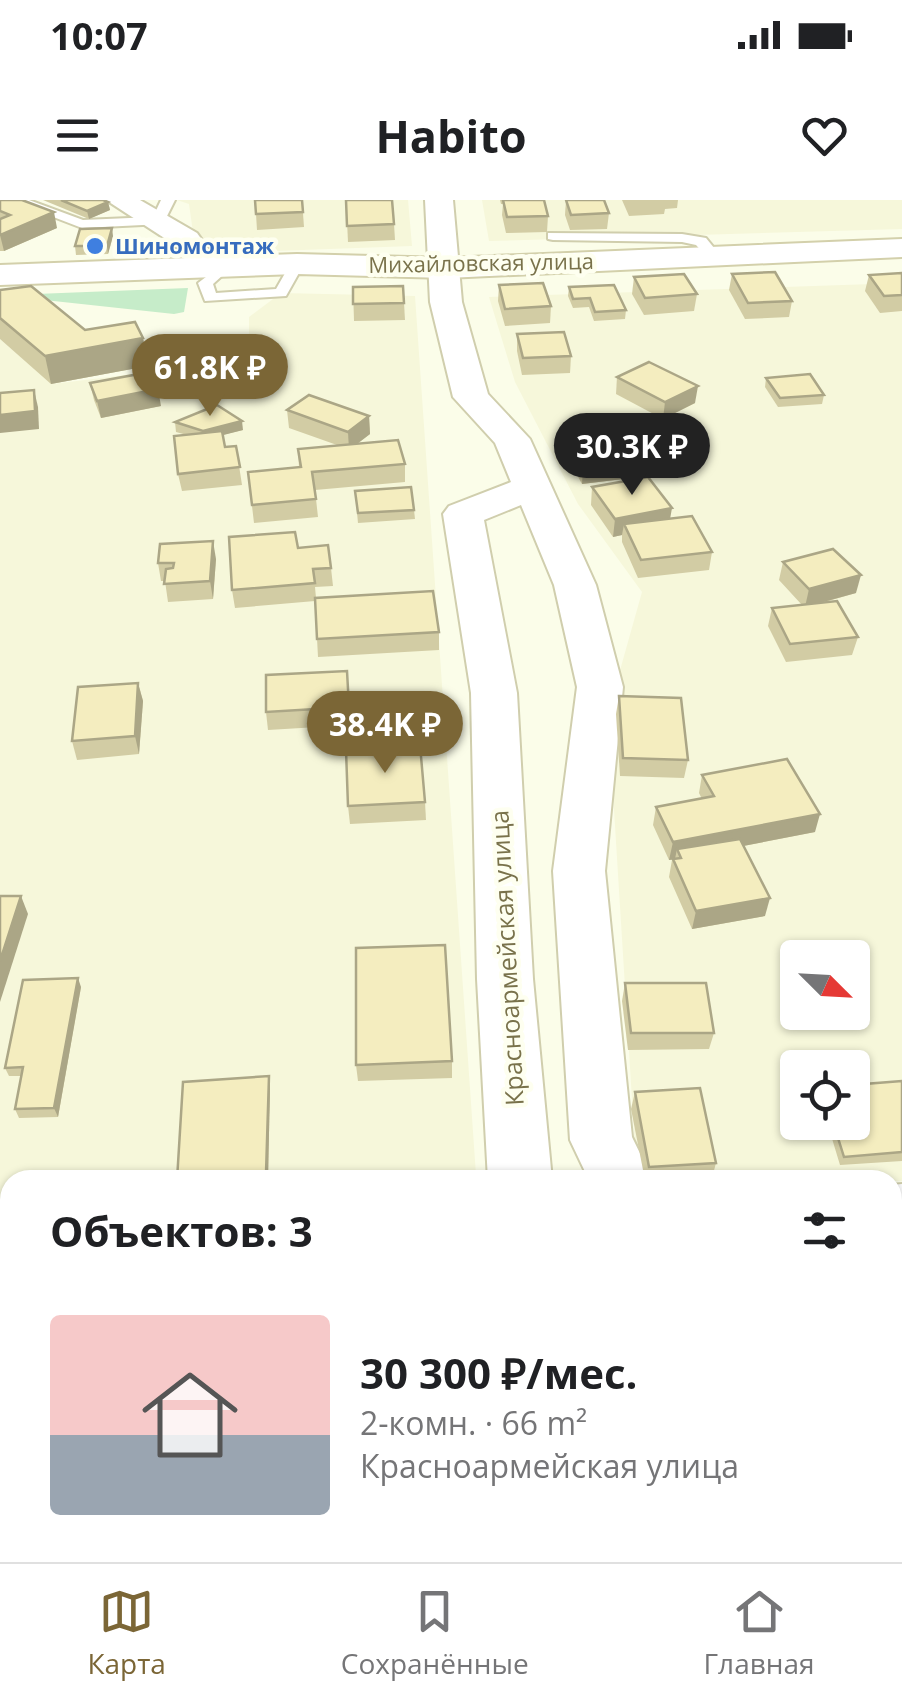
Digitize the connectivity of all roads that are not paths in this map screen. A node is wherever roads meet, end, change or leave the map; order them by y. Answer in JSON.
{"nodes":[{"id":1,"x":16,"y":200,"type":"edge"},
{"id":2,"x":120,"y":200,"type":"edge"},
{"id":3,"x":439,"y":200,"type":"edge"},
{"id":4,"x":163,"y":210,"type":"edge"},
{"id":5,"x":553,"y":236,"type":"dead end"},
{"id":6,"x":902,"y":248,"type":"edge"},
{"id":7,"x":712,"y":254,"type":"junction"},
{"id":8,"x":216,"y":265,"type":"junction"},
{"id":9,"x":447,"y":268,"type":"junction"},
{"id":10,"x":0,"y":275,"type":"edge"},
{"id":11,"x":532,"y":488,"type":"junction"},
{"id":12,"x":519,"y":1170,"type":"edge"},
{"id":13,"x":615,"y":1170,"type":"edge"}],
"edges":[{"from":1,"to":4,"type":"lane"},
{"from":2,"to":4,"type":"street"},
{"from":3,"to":9,"type":"street"},
{"from":4,"to":8,"type":"street"},
{"from":5,"to":7,"type":"lane"},
{"from":6,"to":7,"type":"main road","name":"Михайловская улица"},
{"from":7,"to":9,"type":"main road","name":"Михайловская улица"},
{"from":8,"to":9,"type":"main road","name":"Михайловская улица"},
{"from":8,"to":10,"type":"main road","name":"Михайловская улица"},
{"from":9,"to":11,"type":"street"},
{"from":11,"to":12,"type":"street","name":"Красноармейская улица"},
{"from":11,"to":13,"type":"street"}]}
